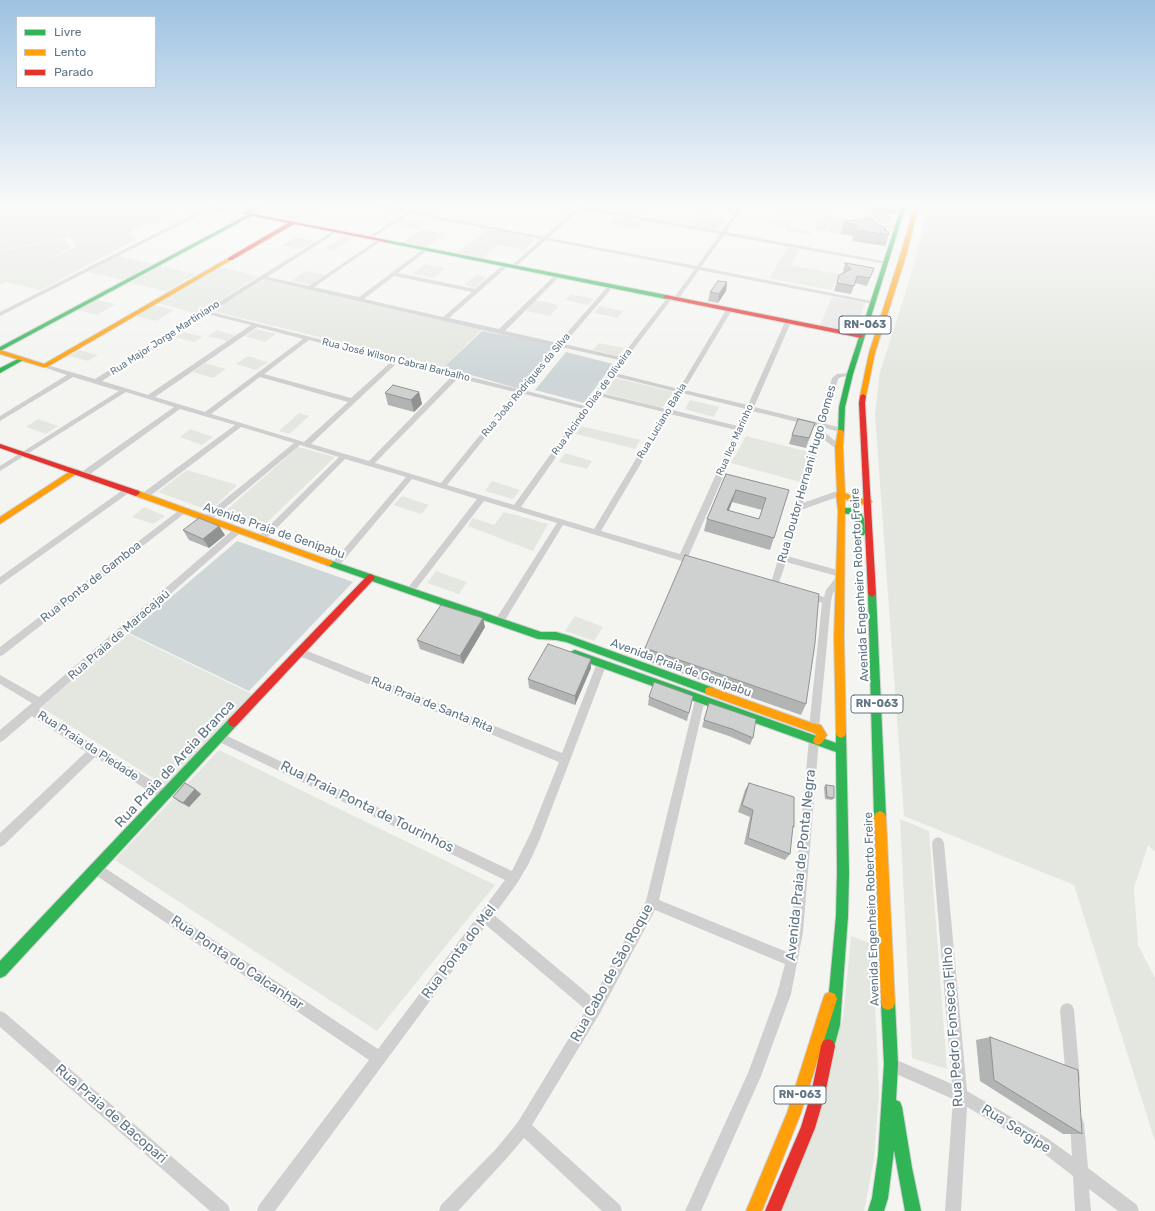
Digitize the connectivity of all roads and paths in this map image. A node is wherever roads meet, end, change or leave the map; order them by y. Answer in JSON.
{"nodes":[{"id":1,"x":103,"y":262,"type":"edge"},
{"id":2,"x":161,"y":262,"type":"edge"},
{"id":3,"x":225,"y":262,"type":"edge"},
{"id":4,"x":286,"y":262,"type":"edge"},
{"id":5,"x":345,"y":262,"type":"edge"},
{"id":6,"x":410,"y":262,"type":"edge"},
{"id":7,"x":487,"y":262,"type":"edge"},
{"id":8,"x":515,"y":262,"type":"edge"},
{"id":9,"x":662,"y":262,"type":"edge"},
{"id":10,"x":702,"y":262,"type":"edge"},
{"id":11,"x":886,"y":262,"type":"edge"},
{"id":12,"x":901,"y":262,"type":"edge"},
{"id":13,"x":509,"y":266,"type":"junction"},
{"id":14,"x":697,"y":269,"type":"junction"},
{"id":15,"x":394,"y":274,"type":"junction"},
{"id":16,"x":262,"y":276,"type":"junction"},
{"id":17,"x":557,"y":276,"type":"junction"},
{"id":18,"x":610,"y":287,"type":"junction"},
{"id":19,"x":311,"y":288,"type":"junction"},
{"id":20,"x":477,"y":291,"type":"junction"},
{"id":21,"x":360,"y":299,"type":"junction"},
{"id":22,"x":672,"y":299,"type":"junction"},
{"id":23,"x":873,"y":302,"type":"junction"},
{"id":24,"x":729,"y":310,"type":"junction"},
{"id":25,"x":205,"y":312,"type":"junction"},
{"id":26,"x":0,"y":314,"type":"edge"},
{"id":27,"x":444,"y":319,"type":"junction"},
{"id":28,"x":788,"y":322,"type":"junction"},
{"id":29,"x":256,"y":325,"type":"junction"},
{"id":30,"x":500,"y":332,"type":"junction"},
{"id":31,"x":861,"y":336,"type":"junction"},
{"id":32,"x":308,"y":338,"type":"junction"},
{"id":33,"x":559,"y":345,"type":"junction"},
{"id":34,"x":0,"y":350,"type":"edge"},
{"id":35,"x":22,"y":359,"type":"junction"},
{"id":36,"x":397,"y":360,"type":"junction"},
{"id":37,"x":622,"y":360,"type":"junction"},
{"id":38,"x":45,"y":366,"type":"junction"},
{"id":39,"x":0,"y":371,"type":"edge"},
{"id":40,"x":73,"y":374,"type":"junction"},
{"id":41,"x":611,"y":374,"type":"junction"},
{"id":42,"x":850,"y":374,"type":"junction"},
{"id":43,"x":260,"y":375,"type":"junction"},
{"id":44,"x":457,"y":375,"type":"junction"},
{"id":45,"x":97,"y":381,"type":"junction"},
{"id":46,"x":125,"y":390,"type":"junction"},
{"id":47,"x":519,"y":391,"type":"junction"},
{"id":48,"x":679,"y":392,"type":"junction"},
{"id":49,"x":597,"y":394,"type":"junction"},
{"id":50,"x":150,"y":397,"type":"junction"},
{"id":51,"x":353,"y":401,"type":"junction"},
{"id":52,"x":180,"y":406,"type":"junction"},
{"id":53,"x":587,"y":408,"type":"junction"},
{"id":54,"x":750,"y":408,"type":"junction"},
{"id":55,"x":667,"y":412,"type":"junction"},
{"id":56,"x":207,"y":414,"type":"junction"},
{"id":57,"x":0,"y":419,"type":"edge"},
{"id":58,"x":240,"y":424,"type":"junction"},
{"id":59,"x":822,"y":425,"type":"junction"},
{"id":60,"x":740,"y":429,"type":"junction"},
{"id":61,"x":840,"y":430,"type":"junction"},
{"id":62,"x":820,"y":434,"type":"junction"},
{"id":63,"x":303,"y":443,"type":"junction"},
{"id":64,"x":0,"y":446,"type":"edge"},
{"id":65,"x":839,"y":447,"type":"junction"},
{"id":66,"x":25,"y":455,"type":"junction"},
{"id":67,"x":344,"y":456,"type":"junction"},
{"id":68,"x":370,"y":464,"type":"junction"},
{"id":69,"x":0,"y":469,"type":"edge"},
{"id":70,"x":79,"y":474,"type":"junction"},
{"id":71,"x":411,"y":476,"type":"junction"},
{"id":72,"x":443,"y":485,"type":"junction"},
{"id":73,"x":127,"y":490,"type":"junction"},
{"id":74,"x":840,"y":494,"type":"junction"},
{"id":75,"x":143,"y":496,"type":"junction"},
{"id":76,"x":483,"y":497,"type":"junction"},
{"id":77,"x":868,"y":502,"type":"junction"},
{"id":78,"x":517,"y":507,"type":"junction"},
{"id":79,"x":797,"y":508,"type":"junction"},
{"id":80,"x":182,"y":511,"type":"junction"},
{"id":81,"x":842,"y":511,"type":"junction"},
{"id":82,"x":205,"y":520,"type":"junction"},
{"id":83,"x":0,"y":521,"type":"edge"},
{"id":84,"x":562,"y":521,"type":"junction"},
{"id":85,"x":237,"y":531,"type":"junction"},
{"id":86,"x":596,"y":532,"type":"junction"},
{"id":87,"x":260,"y":540,"type":"junction"},
{"id":88,"x":870,"y":557,"type":"junction"},
{"id":89,"x":683,"y":558,"type":"junction"},
{"id":90,"x":783,"y":558,"type":"junction"},
{"id":91,"x":335,"y":565,"type":"junction"},
{"id":92,"x":706,"y":565,"type":"edge"},
{"id":93,"x":841,"y":576,"type":"junction"},
{"id":94,"x":371,"y":577,"type":"junction"},
{"id":95,"x":0,"y":582,"type":"edge"},
{"id":96,"x":774,"y":586,"type":"edge"},
{"id":97,"x":410,"y":591,"type":"junction"},
{"id":98,"x":796,"y":592,"type":"edge"},
{"id":99,"x":827,"y":601,"type":"junction"},
{"id":100,"x":499,"y":622,"type":"junction"},
{"id":101,"x":541,"y":636,"type":"junction"},
{"id":102,"x":551,"y":646,"type":"edge"},
{"id":103,"x":566,"y":651,"type":"edge"},
{"id":104,"x":0,"y":652,"type":"edge"},
{"id":105,"x":300,"y":652,"type":"junction"},
{"id":106,"x":602,"y":663,"type":"junction"},
{"id":107,"x":0,"y":679,"type":"edge"},
{"id":108,"x":700,"y":699,"type":"junction"},
{"id":109,"x":36,"y":706,"type":"junction"},
{"id":110,"x":814,"y":735,"type":"junction"},
{"id":111,"x":0,"y":737,"type":"edge"},
{"id":112,"x":219,"y":737,"type":"junction"},
{"id":113,"x":840,"y":750,"type":"junction"},
{"id":114,"x":94,"y":751,"type":"junction"},
{"id":115,"x":564,"y":759,"type":"junction"},
{"id":116,"x":164,"y":794,"type":"junction"},
{"id":117,"x":0,"y":841,"type":"edge"},
{"id":118,"x":938,"y":843,"type":"dead end"},
{"id":119,"x":95,"y":868,"type":"junction"},
{"id":120,"x":514,"y":878,"type":"junction"},
{"id":121,"x":652,"y":903,"type":"junction"},
{"id":122,"x":486,"y":917,"type":"junction"},
{"id":123,"x":792,"y":961,"type":"junction"},
{"id":124,"x":0,"y":971,"type":"edge"},
{"id":125,"x":837,"y":975,"type":"junction"},
{"id":126,"x":595,"y":1008,"type":"junction"},
{"id":127,"x":1067,"y":1010,"type":"dead end"},
{"id":128,"x":0,"y":1018,"type":"edge"},
{"id":129,"x":379,"y":1058,"type":"junction"},
{"id":130,"x":890,"y":1070,"type":"junction"},
{"id":131,"x":960,"y":1095,"type":"junction"},
{"id":132,"x":1075,"y":1096,"type":"edge"},
{"id":133,"x":1076,"y":1112,"type":"edge"},
{"id":134,"x":523,"y":1127,"type":"junction"},
{"id":135,"x":1081,"y":1172,"type":"junction"},
{"id":136,"x":222,"y":1211,"type":"edge"},
{"id":137,"x":265,"y":1211,"type":"edge"},
{"id":138,"x":447,"y":1211,"type":"edge"},
{"id":139,"x":614,"y":1211,"type":"edge"},
{"id":140,"x":693,"y":1211,"type":"edge"},
{"id":141,"x":754,"y":1211,"type":"edge"},
{"id":142,"x":773,"y":1211,"type":"edge"},
{"id":143,"x":876,"y":1211,"type":"edge"},
{"id":144,"x":913,"y":1211,"type":"edge"},
{"id":145,"x":953,"y":1211,"type":"edge"},
{"id":146,"x":1083,"y":1211,"type":"edge"},
{"id":147,"x":1132,"y":1211,"type":"edge"}],
"edges":[{"from":1,"to":26,"type":"street"},
{"from":2,"to":34,"type":"main road"},
{"from":3,"to":38,"type":"main road"},
{"from":4,"to":16,"type":"street","name":"Rua Major Jorge Martiniano"},
{"from":5,"to":19,"type":"street"},
{"from":6,"to":15,"type":"street"},
{"from":7,"to":13,"type":"main road"},
{"from":8,"to":13,"type":"street"},
{"from":9,"to":14,"type":"street"},
{"from":10,"to":14,"type":"street","name":"Rua Alcindo Dias de Oliveira"},
{"from":11,"to":23,"type":"main road","name":"Avenida Engenheiro Roberto Freire","number":"RN-063"},
{"from":12,"to":77,"type":"main road","name":"Avenida Engenheiro Roberto Freire","number":"RN-063"},
{"from":13,"to":17,"type":"main road"},
{"from":13,"to":20,"type":"street"},
{"from":14,"to":22,"type":"street","name":"Rua Alcindo Dias de Oliveira"},
{"from":14,"to":23,"type":"street"},
{"from":15,"to":20,"type":"street"},
{"from":15,"to":21,"type":"street"},
{"from":16,"to":19,"type":"street"},
{"from":16,"to":25,"type":"street","name":"Rua Major Jorge Martiniano"},
{"from":17,"to":18,"type":"main road"},
{"from":17,"to":30,"type":"street"},
{"from":18,"to":22,"type":"main road"},
{"from":18,"to":33,"type":"street","name":"Rua João Rodrigues da Silva"},
{"from":19,"to":21,"type":"street"},
{"from":20,"to":27,"type":"street"},
{"from":21,"to":27,"type":"street"},
{"from":22,"to":24,"type":"main road"},
{"from":22,"to":37,"type":"street","name":"Rua Alcindo Dias de Oliveira"},
{"from":23,"to":31,"type":"main road","name":"Avenida Engenheiro Roberto Freire","number":"RN-063"},
{"from":24,"to":28,"type":"main road"},
{"from":24,"to":48,"type":"street","name":"Rua Luciano Bahia"},
{"from":25,"to":29,"type":"street","name":"Rua José Wilson Cabral Barbalho"},
{"from":25,"to":45,"type":"street","name":"Rua Major Jorge Martiniano"},
{"from":27,"to":30,"type":"street"},
{"from":28,"to":31,"type":"main road"},
{"from":28,"to":54,"type":"street","name":"Rua Ilce Marinho"},
{"from":29,"to":32,"type":"street","name":"Rua José Wilson Cabral Barbalho"},
{"from":29,"to":50,"type":"street"},
{"from":30,"to":33,"type":"street"},
{"from":31,"to":42,"type":"main road","name":"Avenida Engenheiro Roberto Freire","number":"RN-063"},
{"from":32,"to":36,"type":"street","name":"Rua José Wilson Cabral Barbalho"},
{"from":32,"to":43,"type":"street"},
{"from":33,"to":37,"type":"street"},
{"from":33,"to":47,"type":"street","name":"Rua João Rodrigues da Silva"},
{"from":34,"to":35,"type":"main road"},
{"from":35,"to":38,"type":"main road"},
{"from":35,"to":39,"type":"main road"},
{"from":36,"to":44,"type":"street","name":"Rua José Wilson Cabral Barbalho"},
{"from":36,"to":51,"type":"street"},
{"from":37,"to":41,"type":"street","name":"Rua Alcindo Dias de Oliveira"},
{"from":38,"to":40,"type":"street"},
{"from":40,"to":45,"type":"street"},
{"from":40,"to":57,"type":"street"},
{"from":41,"to":48,"type":"street"},
{"from":41,"to":49,"type":"street","name":"Rua Alcindo Dias de Oliveira"},
{"from":42,"to":59,"type":"street","name":"Rua Doutor Hernani Hugo Gomes"},
{"from":42,"to":61,"type":"main road","name":"Avenida Engenheiro Roberto Freire","number":"RN-063"},
{"from":43,"to":51,"type":"street"},
{"from":43,"to":56,"type":"street"},
{"from":44,"to":47,"type":"street","name":"Rua José Wilson Cabral Barbalho"},
{"from":44,"to":68,"type":"street"},
{"from":45,"to":46,"type":"street"},
{"from":46,"to":50,"type":"street"},
{"from":46,"to":66,"type":"street"},
{"from":47,"to":53,"type":"street","name":"Rua José Wilson Cabral Barbalho"},
{"from":47,"to":72,"type":"street","name":"Rua João Rodrigues da Silva"},
{"from":48,"to":54,"type":"street"},
{"from":48,"to":55,"type":"street","name":"Rua Luciano Bahia"},
{"from":49,"to":53,"type":"street","name":"Rua Alcindo Dias de Oliveira"},
{"from":49,"to":55,"type":"street"},
{"from":50,"to":52,"type":"street"},
{"from":51,"to":63,"type":"street"},
{"from":52,"to":56,"type":"street"},
{"from":52,"to":70,"type":"street"},
{"from":53,"to":78,"type":"street","name":"Rua Alcindo Dias de Oliveira"},
{"from":54,"to":59,"type":"street"},
{"from":54,"to":60,"type":"street","name":"Rua Ilce Marinho"},
{"from":55,"to":60,"type":"street"},
{"from":55,"to":86,"type":"street","name":"Rua Luciano Bahia"},
{"from":56,"to":58,"type":"street"},
{"from":58,"to":63,"type":"street"},
{"from":58,"to":75,"type":"street"},
{"from":59,"to":61,"type":"street"},
{"from":59,"to":62,"type":"street","name":"Rua Doutor Hernani Hugo Gomes"},
{"from":60,"to":89,"type":"street","name":"Rua Ilce Marinho"},
{"from":61,"to":65,"type":"main road","name":"Avenida Engenheiro Roberto Freire","number":"RN-063"},
{"from":62,"to":65,"type":"street"},
{"from":62,"to":79,"type":"street","name":"Rua Doutor Hernani Hugo Gomes"},
{"from":63,"to":67,"type":"street"},
{"from":63,"to":82,"type":"street"},
{"from":64,"to":66,"type":"main road","name":"Avenida Praia de Genipabu"},
{"from":65,"to":74,"type":"main road","name":"Avenida Engenheiro Roberto Freire","number":"RN-063"},
{"from":66,"to":69,"type":"street"},
{"from":66,"to":70,"type":"main road","name":"Avenida Praia de Genipabu"},
{"from":67,"to":68,"type":"street"},
{"from":67,"to":87,"type":"street"},
{"from":68,"to":71,"type":"street"},
{"from":70,"to":73,"type":"main road","name":"Avenida Praia de Genipabu"},
{"from":70,"to":83,"type":"main road"},
{"from":71,"to":72,"type":"street"},
{"from":71,"to":91,"type":"street"},
{"from":72,"to":76,"type":"street"},
{"from":73,"to":75,"type":"main road","name":"Avenida Praia de Genipabu"},
{"from":73,"to":95,"type":"street"},
{"from":74,"to":77,"type":"main road"},
{"from":74,"to":79,"type":"street"},
{"from":74,"to":81,"type":"main road","name":"Avenida Engenheiro Roberto Freire","number":"RN-063"},
{"from":75,"to":80,"type":"main road","name":"Avenida Praia de Genipabu"},
{"from":76,"to":78,"type":"street"},
{"from":76,"to":97,"type":"street"},
{"from":77,"to":88,"type":"main road","name":"Avenida Engenheiro Roberto Freire","number":"RN-063"},
{"from":78,"to":84,"type":"street"},
{"from":79,"to":90,"type":"street","name":"Rua Doutor Hernani Hugo Gomes"},
{"from":80,"to":82,"type":"main road","name":"Avenida Praia de Genipabu"},
{"from":80,"to":104,"type":"street","name":"Rua Ponta de Gamboa"},
{"from":81,"to":88,"type":"main road"},
{"from":81,"to":93,"type":"main road","name":"Avenida Engenheiro Roberto Freire","number":"RN-063"},
{"from":82,"to":85,"type":"main road","name":"Avenida Praia de Genipabu"},
{"from":84,"to":86,"type":"street"},
{"from":84,"to":100,"type":"street"},
{"from":85,"to":87,"type":"main road","name":"Avenida Praia de Genipabu"},
{"from":85,"to":109,"type":"street","name":"Rua Praia de Maracajaú"},
{"from":86,"to":89,"type":"street"},
{"from":87,"to":91,"type":"main road","name":"Avenida Praia de Genipabu"},
{"from":88,"to":130,"type":"main road","name":"Avenida Engenheiro Roberto Freire","number":"RN-063"},
{"from":89,"to":92,"type":"street"},
{"from":90,"to":93,"type":"street"},
{"from":90,"to":96,"type":"street","name":"Rua Doutor Hernani Hugo Gomes"},
{"from":91,"to":94,"type":"main road","name":"Avenida Praia de Genipabu"},
{"from":93,"to":99,"type":"street"},
{"from":93,"to":113,"type":"main road","name":"Avenida Engenheiro Roberto Freire","number":"RN-063"},
{"from":94,"to":97,"type":"main road","name":"Avenida Praia de Genipabu"},
{"from":94,"to":105,"type":"main road","name":"Rua Praia de Areia Branca"},
{"from":97,"to":100,"type":"main road","name":"Avenida Praia de Genipabu"},
{"from":98,"to":99,"type":"street"},
{"from":99,"to":110,"type":"street","name":"Avenida Praia de Ponta Negra"},
{"from":100,"to":101,"type":"main road","name":"Avenida Praia de Genipabu"},
{"from":101,"to":102,"type":"main road","name":"Avenida Praia de Genipabu"},
{"from":101,"to":110,"type":"main road","name":"Avenida Praia de Genipabu"},
{"from":103,"to":106,"type":"main road","name":"Avenida Praia de Genipabu"},
{"from":105,"to":112,"type":"main road","name":"Rua Praia de Areia Branca"},
{"from":105,"to":115,"type":"street","name":"Rua Praia de Santa Rita"},
{"from":106,"to":108,"type":"main road","name":"Avenida Praia de Genipabu"},
{"from":106,"to":115,"type":"street","name":"Rua Ponta do Mel"},
{"from":107,"to":109,"type":"street","name":"Rua Praia da Piedade"},
{"from":108,"to":110,"type":"main road","name":"Avenida Praia de Genipabu"},
{"from":108,"to":121,"type":"street","name":"Rua Cabo de São Roque"},
{"from":109,"to":111,"type":"street","name":"Rua Praia de Maracajaú"},
{"from":109,"to":114,"type":"street","name":"Rua Praia da Piedade"},
{"from":110,"to":113,"type":"main road","name":"Avenida Praia de Genipabu"},
{"from":110,"to":123,"type":"street","name":"Avenida Praia de Ponta Negra"},
{"from":112,"to":116,"type":"main road","name":"Rua Praia de Areia Branca"},
{"from":112,"to":120,"type":"street","name":"Rua Praia Ponta de Tourinhos"},
{"from":113,"to":125,"type":"main road","name":"Avenida Engenheiro Roberto Freire","number":"RN-063"},
{"from":114,"to":116,"type":"street","name":"Rua Praia da Piedade"},
{"from":114,"to":117,"type":"street"},
{"from":115,"to":120,"type":"street","name":"Rua Ponta do Mel"},
{"from":116,"to":119,"type":"main road","name":"Rua Praia de Areia Branca"},
{"from":118,"to":131,"type":"street","name":"Rua Pedro Fonseca Filho"},
{"from":119,"to":124,"type":"main road","name":"Rua Praia de Areia Branca"},
{"from":119,"to":129,"type":"street","name":"Rua Ponta do Calcanhar"},
{"from":120,"to":122,"type":"street","name":"Rua Ponta do Mel"},
{"from":121,"to":123,"type":"street"},
{"from":121,"to":126,"type":"street","name":"Rua Cabo de São Roque"},
{"from":122,"to":126,"type":"street"},
{"from":122,"to":129,"type":"street","name":"Rua Ponta do Mel"},
{"from":123,"to":140,"type":"street","name":"Avenida Praia de Ponta Negra"},
{"from":125,"to":141,"type":"main road","name":"Avenida Engenheiro Roberto Freire","number":"RN-063"},
{"from":125,"to":142,"type":"main road","name":"Avenida Engenheiro Roberto Freire","number":"RN-063"},
{"from":126,"to":134,"type":"street","name":"Rua Cabo de São Roque"},
{"from":127,"to":132,"type":"street"},
{"from":128,"to":136,"type":"street","name":"Rua Praia de Bacopari"},
{"from":129,"to":137,"type":"street","name":"Rua Ponta do Mel"},
{"from":130,"to":131,"type":"street","name":"Rua Sergipe"},
{"from":130,"to":143,"type":"main road","name":"Avenida Engenheiro Roberto Freire","number":"RN-063"},
{"from":130,"to":144,"type":"main road"},
{"from":131,"to":135,"type":"street","name":"Rua Sergipe"},
{"from":131,"to":145,"type":"street","name":"Rua Pedro Fonseca Filho"},
{"from":133,"to":135,"type":"street"},
{"from":134,"to":138,"type":"street","name":"Rua Cabo de São Roque"},
{"from":134,"to":139,"type":"street"},
{"from":135,"to":146,"type":"street"},
{"from":135,"to":147,"type":"street","name":"Rua Sergipe"}]}
